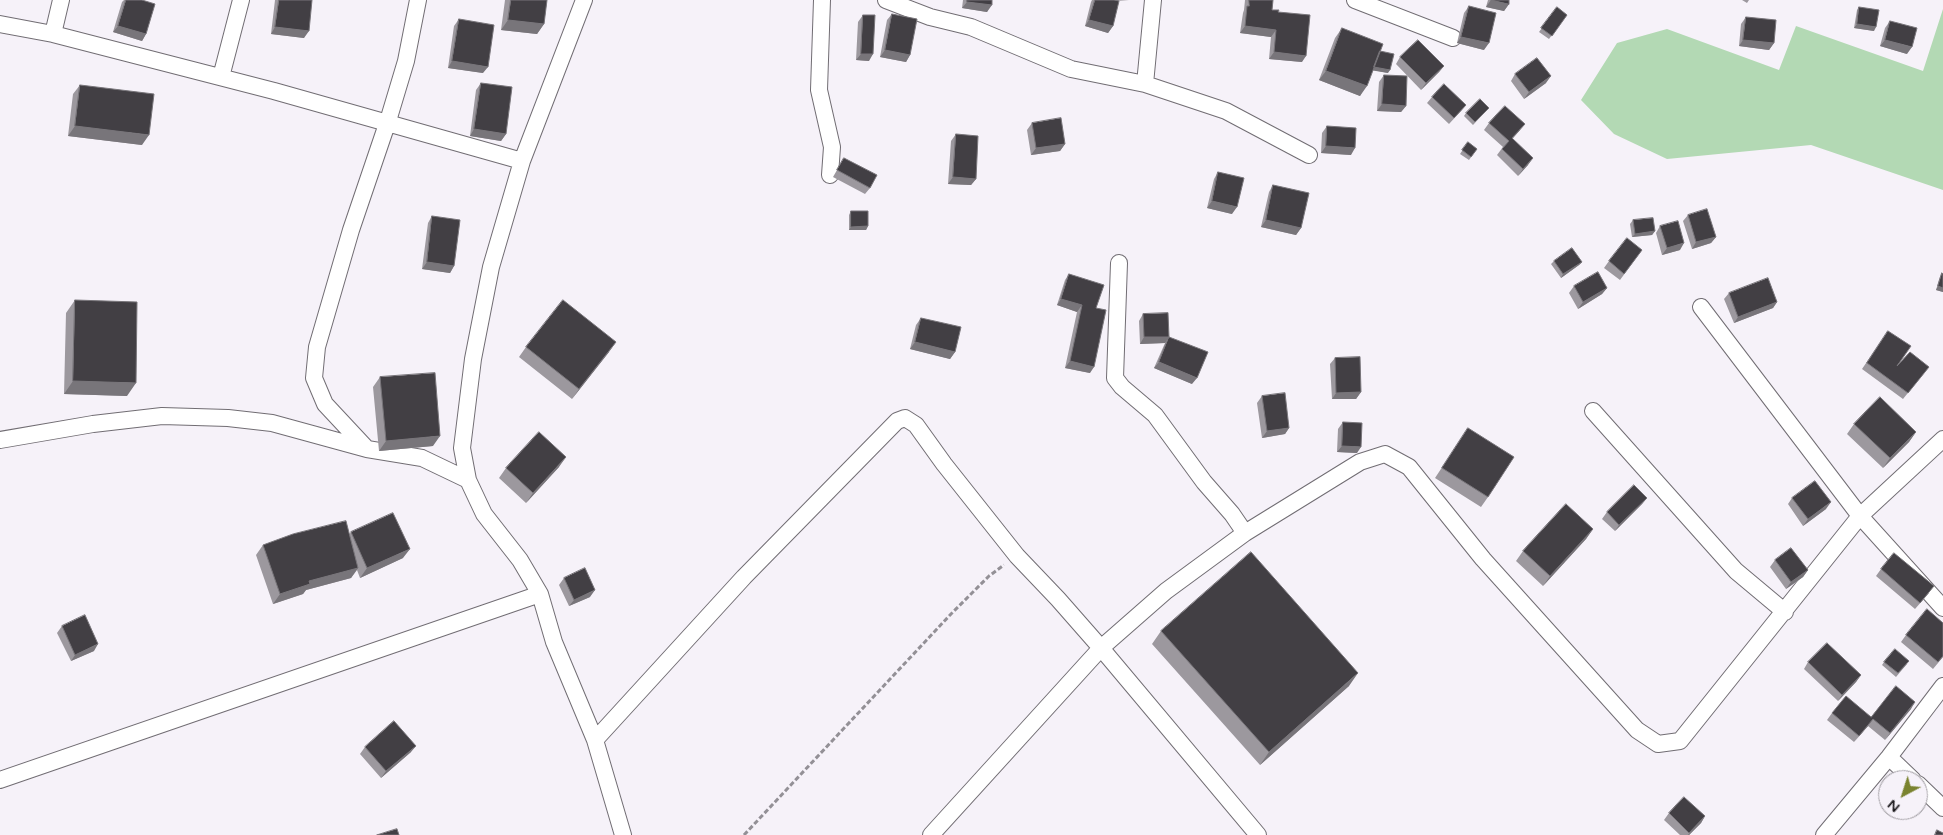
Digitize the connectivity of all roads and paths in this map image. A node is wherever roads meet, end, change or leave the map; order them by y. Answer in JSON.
{"nodes":[{"id":1,"x":61,"y":0,"type":"edge"},
{"id":2,"x":241,"y":0,"type":"edge"},
{"id":3,"x":418,"y":0,"type":"edge"},
{"id":4,"x":584,"y":0,"type":"edge"},
{"id":5,"x":822,"y":0,"type":"edge"},
{"id":6,"x":886,"y":0,"type":"edge"},
{"id":7,"x":1153,"y":0,"type":"edge"},
{"id":8,"x":1355,"y":0,"type":"edge"},
{"id":9,"x":0,"y":24,"type":"edge"},
{"id":10,"x":53,"y":34,"type":"junction"},
{"id":11,"x":1453,"y":38,"type":"dead end"},
{"id":12,"x":221,"y":77,"type":"junction"},
{"id":13,"x":1145,"y":84,"type":"junction"},
{"id":14,"x":388,"y":121,"type":"junction"},
{"id":15,"x":1309,"y":155,"type":"dead end"},
{"id":16,"x":522,"y":160,"type":"junction"},
{"id":17,"x":830,"y":175,"type":"dead end"},
{"id":18,"x":1119,"y":263,"type":"dead end"},
{"id":19,"x":1701,"y":307,"type":"dead end"},
{"id":20,"x":1593,"y":411,"type":"dead end"},
{"id":21,"x":1943,"y":439,"type":"edge"},
{"id":22,"x":0,"y":440,"type":"edge"},
{"id":23,"x":367,"y":449,"type":"junction"},
{"id":24,"x":468,"y":480,"type":"junction"},
{"id":25,"x":1860,"y":516,"type":"junction"},
{"id":26,"x":1245,"y":533,"type":"junction"},
{"id":27,"x":1017,"y":556,"type":"junction"},
{"id":28,"x":540,"y":594,"type":"junction"},
{"id":29,"x":1943,"y":608,"type":"edge"},
{"id":30,"x":1784,"y":612,"type":"junction"},
{"id":31,"x":1101,"y":648,"type":"junction"},
{"id":32,"x":1943,"y":686,"type":"edge"},
{"id":33,"x":595,"y":740,"type":"junction"},
{"id":34,"x":1889,"y":757,"type":"junction"},
{"id":35,"x":1903,"y":770,"type":"edge"},
{"id":36,"x":0,"y":780,"type":"edge"},
{"id":37,"x":1928,"y":794,"type":"edge"},
{"id":38,"x":1943,"y":808,"type":"edge"},
{"id":39,"x":623,"y":835,"type":"edge"},
{"id":40,"x":744,"y":835,"type":"edge"},
{"id":41,"x":931,"y":835,"type":"edge"},
{"id":42,"x":1258,"y":835,"type":"edge"},
{"id":43,"x":1824,"y":835,"type":"edge"}],
"edges":[{"from":1,"to":10,"type":"street"},
{"from":2,"to":12,"type":"street"},
{"from":3,"to":14,"type":"street"},
{"from":4,"to":16,"type":"street"},
{"from":5,"to":17,"type":"street"},
{"from":6,"to":13,"type":"street"},
{"from":7,"to":13,"type":"street"},
{"from":8,"to":11,"type":"street"},
{"from":9,"to":10,"type":"street"},
{"from":10,"to":12,"type":"street"},
{"from":12,"to":14,"type":"street"},
{"from":13,"to":15,"type":"street"},
{"from":14,"to":16,"type":"street"},
{"from":14,"to":23,"type":"street"},
{"from":16,"to":24,"type":"street"},
{"from":18,"to":26,"type":"street"},
{"from":19,"to":25,"type":"street"},
{"from":20,"to":30,"type":"street"},
{"from":21,"to":25,"type":"street"},
{"from":22,"to":23,"type":"street"},
{"from":23,"to":24,"type":"street"},
{"from":24,"to":28,"type":"street"},
{"from":25,"to":29,"type":"street"},
{"from":25,"to":30,"type":"street"},
{"from":26,"to":30,"type":"street"},
{"from":26,"to":31,"type":"street"},
{"from":27,"to":31,"type":"street"},
{"from":27,"to":33,"type":"street"},
{"from":27,"to":40,"type":"path"},
{"from":28,"to":33,"type":"street"},
{"from":28,"to":36,"type":"street"},
{"from":31,"to":41,"type":"street"},
{"from":31,"to":42,"type":"street"},
{"from":32,"to":34,"type":"street"},
{"from":33,"to":39,"type":"street"},
{"from":34,"to":35,"type":"street"},
{"from":34,"to":43,"type":"street"},
{"from":37,"to":38,"type":"street"}]}
